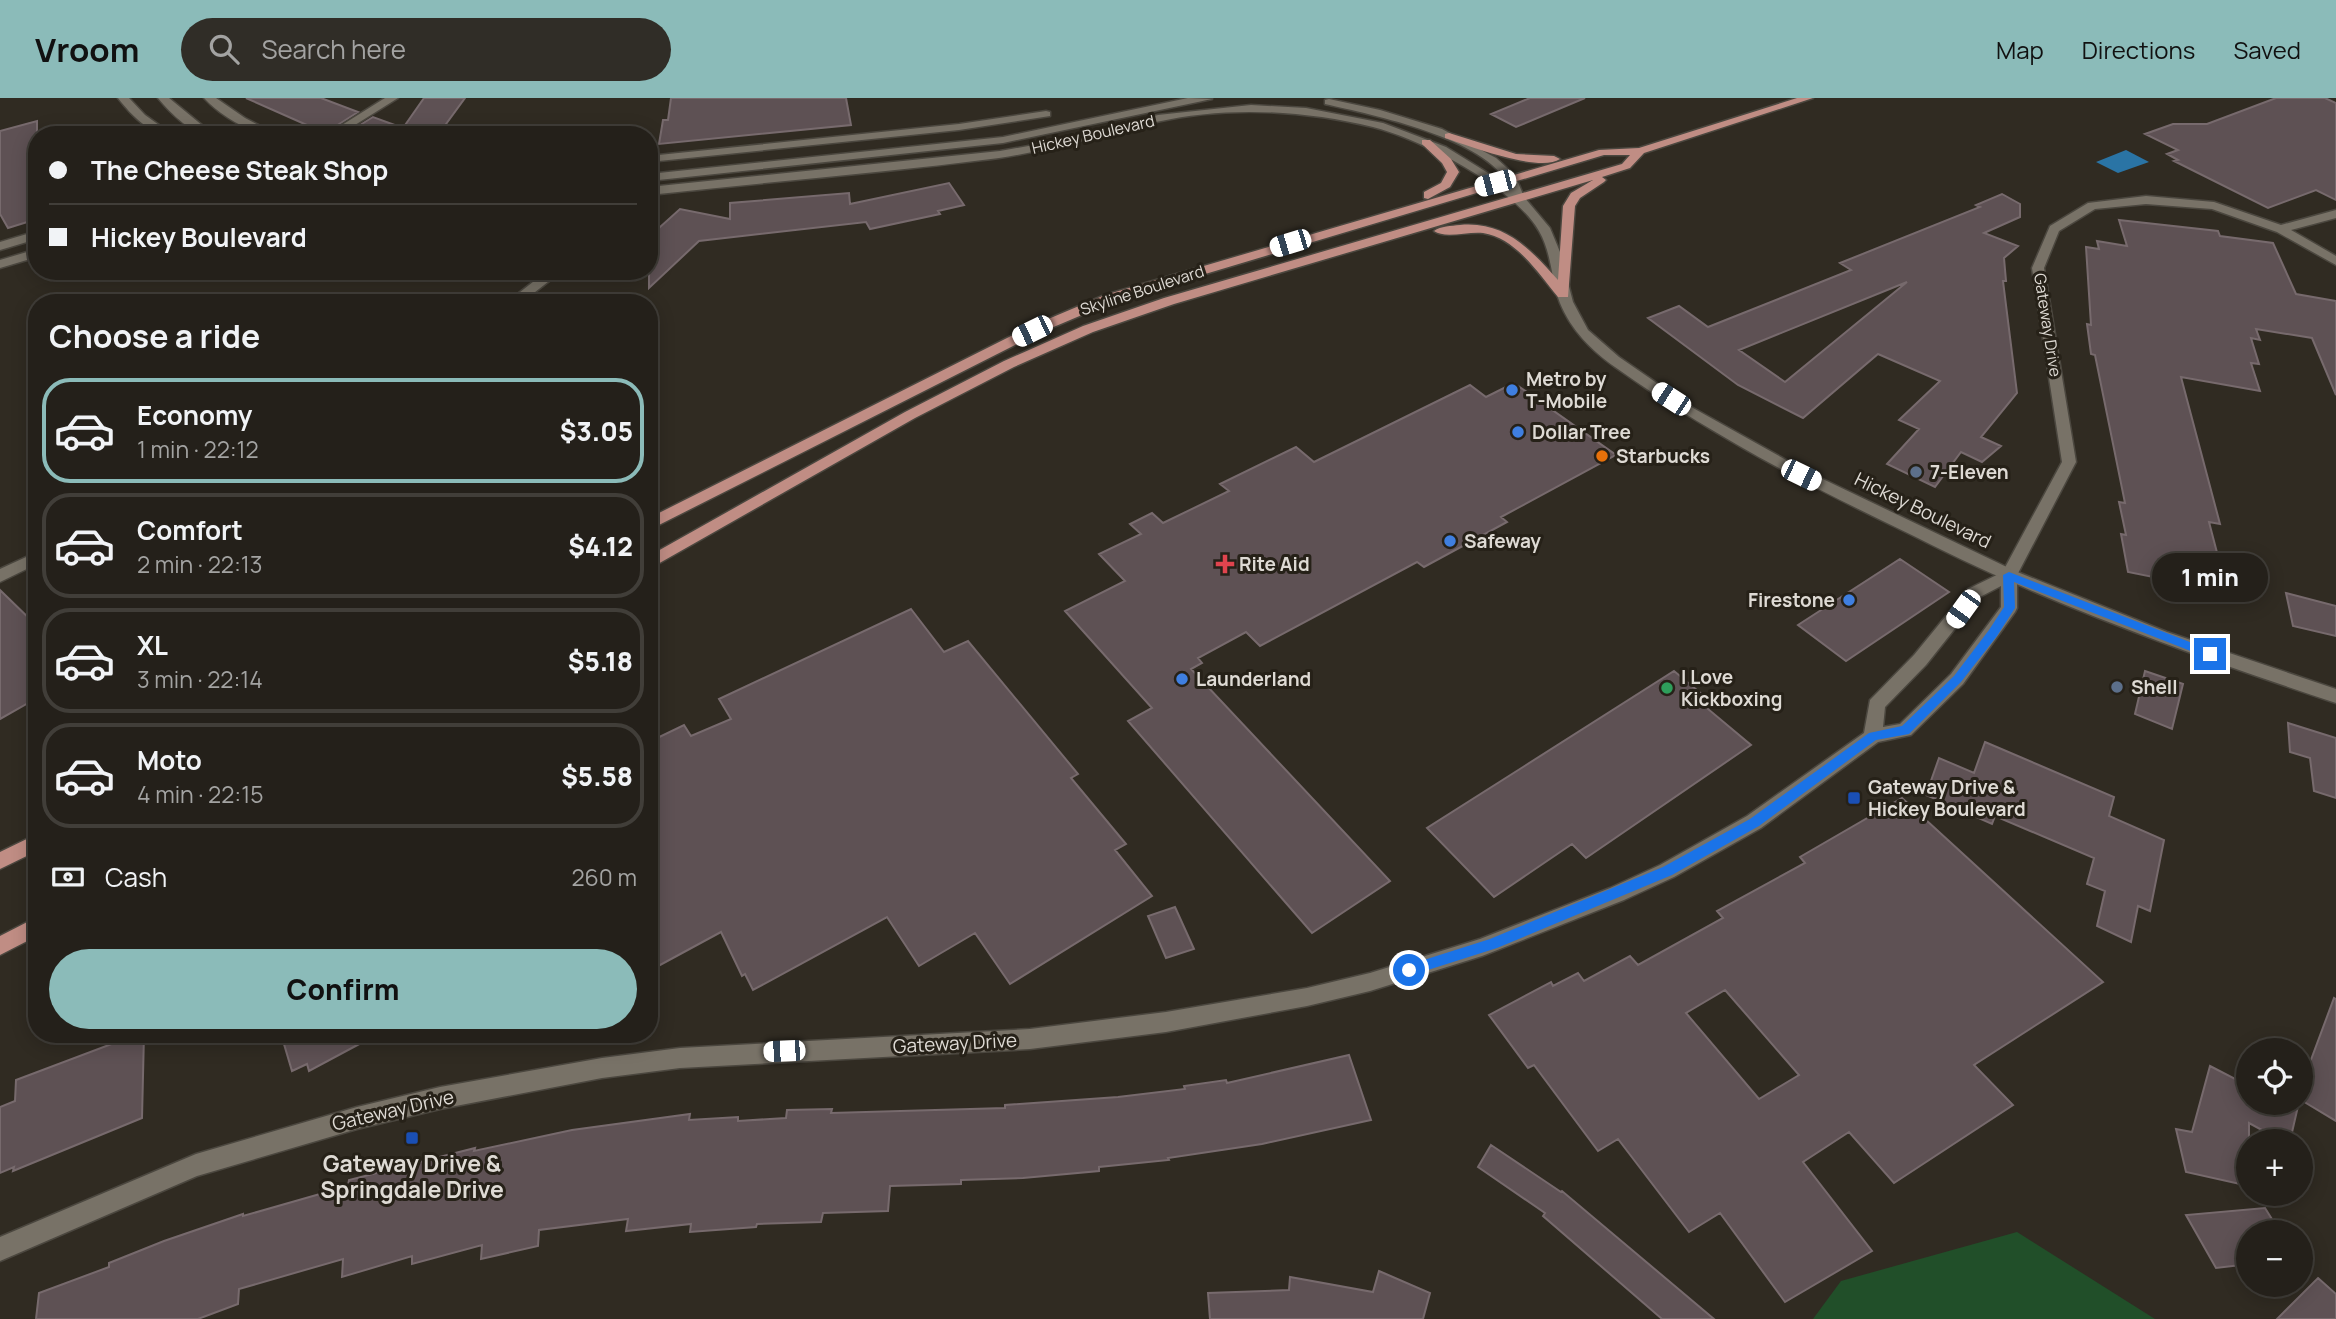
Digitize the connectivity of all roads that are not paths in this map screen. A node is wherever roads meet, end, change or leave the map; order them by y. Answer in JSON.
{"nodes":[{"id":1,"x":123,"y":98,"type":"edge"},
{"id":2,"x":163,"y":98,"type":"edge"},
{"id":3,"x":209,"y":98,"type":"edge"},
{"id":4,"x":393,"y":98,"type":"edge"},
{"id":5,"x":1214,"y":98,"type":"edge"},
{"id":6,"x":1294,"y":98,"type":"edge"},
{"id":7,"x":1808,"y":98,"type":"edge"},
{"id":8,"x":1046,"y":114,"type":"dead end"},
{"id":9,"x":154,"y":126,"type":"edge"},
{"id":10,"x":196,"y":126,"type":"edge"},
{"id":11,"x":254,"y":126,"type":"edge"},
{"id":12,"x":346,"y":126,"type":"edge"},
{"id":13,"x":1449,"y":136,"type":"junction"},
{"id":14,"x":1426,"y":142,"type":"junction"},
{"id":15,"x":1640,"y":151,"type":"junction"},
{"id":16,"x":1603,"y":152,"type":"junction"},
{"id":17,"x":658,"y":158,"type":"edge"},
{"id":18,"x":1626,"y":166,"type":"junction"},
{"id":19,"x":658,"y":177,"type":"edge"},
{"id":20,"x":1511,"y":178,"type":"junction"},
{"id":21,"x":1495,"y":183,"type":"junction"},
{"id":22,"x":658,"y":190,"type":"edge"},
{"id":23,"x":1519,"y":198,"type":"junction"},
{"id":24,"x":1391,"y":213,"type":"junction"},
{"id":25,"x":2336,"y":214,"type":"edge"},
{"id":26,"x":2281,"y":229,"type":"junction"},
{"id":27,"x":28,"y":238,"type":"edge"},
{"id":28,"x":1370,"y":242,"type":"junction"},
{"id":29,"x":0,"y":246,"type":"edge"},
{"id":30,"x":28,"y":256,"type":"edge"},
{"id":31,"x":2336,"y":261,"type":"edge"},
{"id":32,"x":0,"y":264,"type":"edge"},
{"id":33,"x":544,"y":280,"type":"edge"},
{"id":34,"x":524,"y":294,"type":"edge"},
{"id":35,"x":1563,"y":294,"type":"junction"},
{"id":36,"x":658,"y":520,"type":"edge"},
{"id":37,"x":658,"y":558,"type":"edge"},
{"id":38,"x":28,"y":562,"type":"edge"},
{"id":39,"x":2009,"y":575,"type":"junction"},
{"id":40,"x":0,"y":576,"type":"edge"},
{"id":41,"x":2336,"y":696,"type":"edge"},
{"id":42,"x":1873,"y":736,"type":"junction"},
{"id":43,"x":28,"y":847,"type":"edge"},
{"id":44,"x":0,"y":861,"type":"edge"},
{"id":45,"x":28,"y":931,"type":"edge"},
{"id":46,"x":0,"y":946,"type":"edge"},
{"id":47,"x":0,"y":1249,"type":"edge"}],
"edges":[{"from":1,"to":9,"type":"street"},
{"from":2,"to":10,"type":"street"},
{"from":3,"to":11,"type":"street"},
{"from":4,"to":12,"type":"street"},
{"from":5,"to":19,"type":"street","name":"Hickey Boulevard"},
{"from":6,"to":13,"type":"street","name":"Hickey Boulevard"},
{"from":7,"to":15,"type":"main road","name":"Skyline Boulevard"},
{"from":8,"to":17,"type":"street","name":"Hickey Boulevard"},
{"from":13,"to":16,"type":"main road"},
{"from":13,"to":20,"type":"street","name":"Hickey Boulevard"},
{"from":14,"to":21,"type":"street","name":"Hickey Boulevard"},
{"from":14,"to":22,"type":"street","name":"Hickey Boulevard"},
{"from":14,"to":24,"type":"main road"},
{"from":15,"to":16,"type":"main road","name":"Skyline Boulevard"},
{"from":15,"to":18,"type":"main road","name":"Skyline Boulevard"},
{"from":16,"to":20,"type":"main road","name":"Skyline Boulevard"},
{"from":18,"to":23,"type":"main road","name":"Skyline Boulevard"},
{"from":18,"to":35,"type":"main road"},
{"from":20,"to":21,"type":"main road","name":"Skyline Boulevard"},
{"from":20,"to":23,"type":"street","name":"Hickey Boulevard"},
{"from":21,"to":23,"type":"street","name":"Hickey Boulevard"},
{"from":21,"to":24,"type":"main road","name":"Skyline Boulevard"},
{"from":23,"to":28,"type":"main road","name":"Skyline Boulevard"},
{"from":23,"to":35,"type":"street","name":"Hickey Boulevard"},
{"from":24,"to":36,"type":"main road","name":"Skyline Boulevard"},
{"from":25,"to":26,"type":"street"},
{"from":26,"to":31,"type":"street","name":"Gateway Drive"},
{"from":26,"to":39,"type":"street","name":"Gateway Drive"},
{"from":27,"to":29,"type":"street"},
{"from":28,"to":35,"type":"main road"},
{"from":28,"to":37,"type":"main road","name":"Skyline Boulevard"},
{"from":30,"to":32,"type":"street"},
{"from":33,"to":34,"type":"street"},
{"from":35,"to":39,"type":"street","name":"Hickey Boulevard"},
{"from":38,"to":40,"type":"street"},
{"from":39,"to":41,"type":"street","name":"Hickey Boulevard"},
{"from":39,"to":42,"type":"street"},
{"from":39,"to":42,"type":"street","name":"Gateway Drive"},
{"from":42,"to":47,"type":"street","name":"Gateway Drive"},
{"from":43,"to":44,"type":"main road"},
{"from":45,"to":46,"type":"main road"}]}
